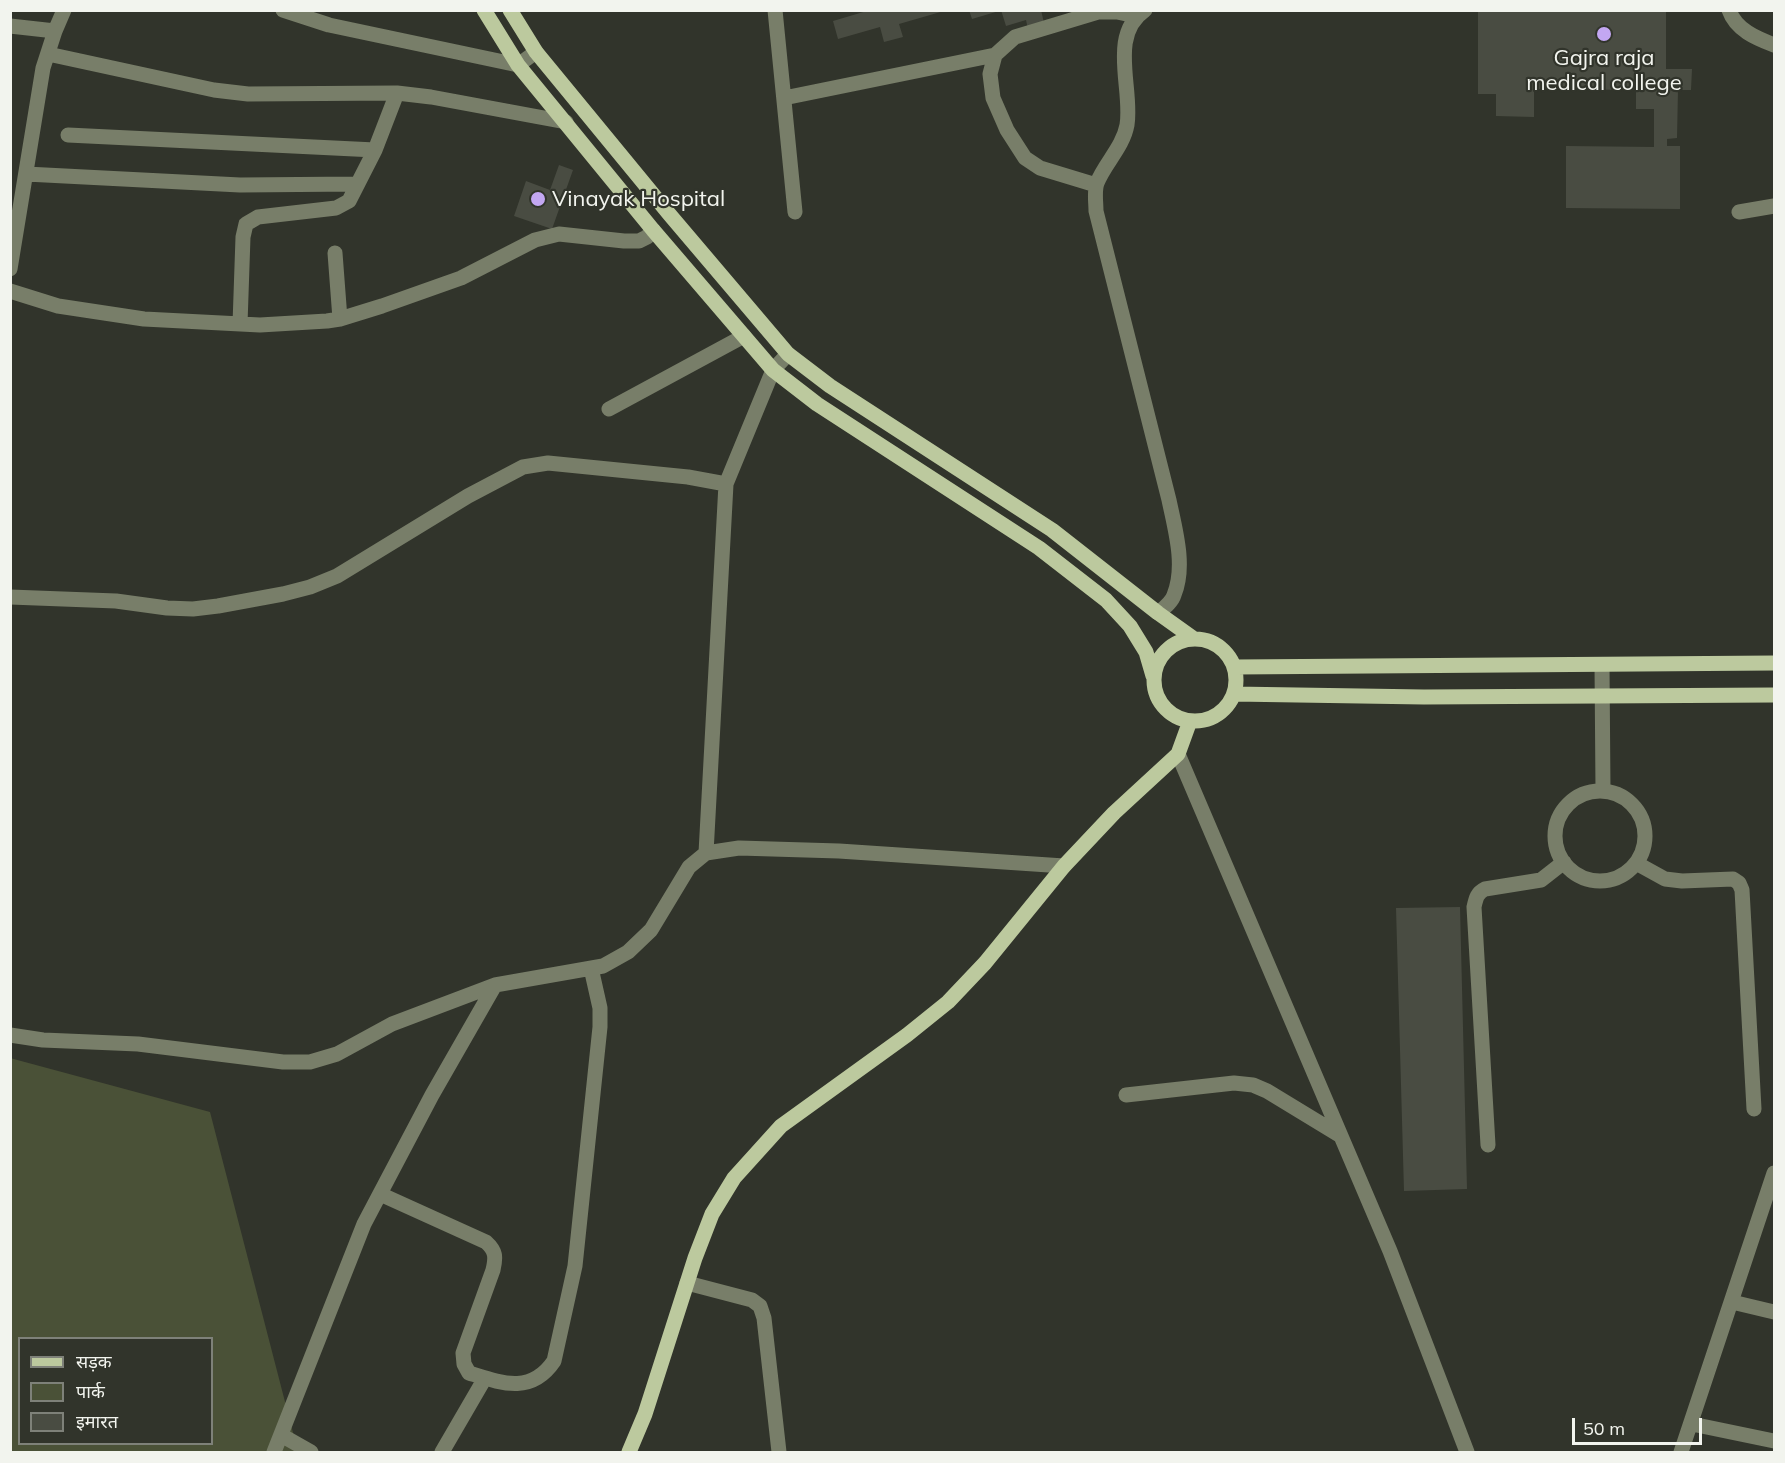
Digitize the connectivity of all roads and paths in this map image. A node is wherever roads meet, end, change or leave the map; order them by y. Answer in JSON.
{"nodes":[{"id":1,"x":64,"y":10,"type":"edge"},
{"id":2,"x":283,"y":10,"type":"edge"},
{"id":3,"x":484,"y":10,"type":"edge"},
{"id":4,"x":510,"y":10,"type":"edge"},
{"id":5,"x":775,"y":10,"type":"edge"},
{"id":6,"x":1729,"y":10,"type":"edge"},
{"id":7,"x":1140,"y":13,"type":"edge"},
{"id":8,"x":10,"y":26,"type":"edge"},
{"id":9,"x":55,"y":31,"type":"junction"},
{"id":10,"x":1774,"y":45,"type":"edge"},
{"id":11,"x":536,"y":52,"type":"junction"},
{"id":12,"x":48,"y":54,"type":"junction"},
{"id":13,"x":995,"y":55,"type":"junction"},
{"id":14,"x":518,"y":65,"type":"junction"},
{"id":15,"x":397,"y":93,"type":"junction"},
{"id":16,"x":784,"y":98,"type":"junction"},
{"id":17,"x":566,"y":122,"type":"junction"},
{"id":18,"x":68,"y":135,"type":"dead end"},
{"id":19,"x":375,"y":150,"type":"junction"},
{"id":20,"x":21,"y":177,"type":"edge"},
{"id":21,"x":357,"y":184,"type":"junction"},
{"id":22,"x":1096,"y":185,"type":"junction"},
{"id":23,"x":1774,"y":206,"type":"edge"},
{"id":24,"x":795,"y":212,"type":"dead end"},
{"id":25,"x":1739,"y":212,"type":"dead end"},
{"id":26,"x":653,"y":230,"type":"junction"},
{"id":27,"x":335,"y":253,"type":"dead end"},
{"id":28,"x":10,"y":269,"type":"edge"},
{"id":29,"x":10,"y":291,"type":"edge"},
{"id":30,"x":340,"y":319,"type":"junction"},
{"id":31,"x":240,"y":324,"type":"junction"},
{"id":32,"x":744,"y":336,"type":"junction"},
{"id":33,"x":788,"y":354,"type":"junction"},
{"id":34,"x":773,"y":370,"type":"junction"},
{"id":35,"x":609,"y":409,"type":"dead end"},
{"id":36,"x":726,"y":484,"type":"junction"},
{"id":37,"x":10,"y":597,"type":"edge"},
{"id":38,"x":1158,"y":613,"type":"junction"},
{"id":39,"x":1193,"y":638,"type":"junction"},
{"id":40,"x":1774,"y":663,"type":"edge"},
{"id":41,"x":1602,"y":665,"type":"junction"},
{"id":42,"x":1234,"y":667,"type":"junction"},
{"id":43,"x":1153,"y":676,"type":"junction"},
{"id":44,"x":1234,"y":694,"type":"junction"},
{"id":45,"x":1774,"y":695,"type":"edge"},
{"id":46,"x":1602,"y":696,"type":"junction"},
{"id":47,"x":1190,"y":721,"type":"junction"},
{"id":48,"x":1179,"y":754,"type":"junction"},
{"id":49,"x":1603,"y":791,"type":"junction"},
{"id":50,"x":706,"y":853,"type":"junction"},
{"id":51,"x":1564,"y":862,"type":"junction"},
{"id":52,"x":1636,"y":863,"type":"junction"},
{"id":53,"x":1064,"y":866,"type":"junction"},
{"id":54,"x":591,"y":968,"type":"junction"},
{"id":55,"x":495,"y":985,"type":"junction"},
{"id":56,"x":10,"y":1035,"type":"edge"},
{"id":57,"x":1126,"y":1095,"type":"dead end"},
{"id":58,"x":1754,"y":1109,"type":"dead end"},
{"id":59,"x":1341,"y":1136,"type":"junction"},
{"id":60,"x":1488,"y":1145,"type":"dead end"},
{"id":61,"x":1774,"y":1173,"type":"edge"},
{"id":62,"x":380,"y":1194,"type":"junction"},
{"id":63,"x":687,"y":1283,"type":"junction"},
{"id":64,"x":1732,"y":1302,"type":"junction"},
{"id":65,"x":1774,"y":1312,"type":"edge"},
{"id":66,"x":485,"y":1378,"type":"junction"},
{"id":67,"x":1692,"y":1424,"type":"junction"},
{"id":68,"x":281,"y":1435,"type":"junction"},
{"id":69,"x":1774,"y":1441,"type":"edge"},
{"id":70,"x":274,"y":1452,"type":"edge"},
{"id":71,"x":311,"y":1452,"type":"edge"},
{"id":72,"x":442,"y":1452,"type":"edge"},
{"id":73,"x":629,"y":1452,"type":"edge"},
{"id":74,"x":779,"y":1452,"type":"edge"},
{"id":75,"x":1467,"y":1452,"type":"edge"},
{"id":76,"x":1681,"y":1452,"type":"edge"}],
"edges":[{"from":1,"to":9,"type":"street"},
{"from":2,"to":14,"type":"street"},
{"from":3,"to":14,"type":"main road"},
{"from":4,"to":11,"type":"main road"},
{"from":5,"to":16,"type":"street"},
{"from":6,"to":10,"type":"street"},
{"from":7,"to":13,"type":"street"},
{"from":7,"to":22,"type":"street"},
{"from":8,"to":9,"type":"street"},
{"from":9,"to":12,"type":"street"},
{"from":11,"to":14,"type":"street"},
{"from":11,"to":33,"type":"main road"},
{"from":12,"to":15,"type":"street"},
{"from":12,"to":20,"type":"street"},
{"from":13,"to":16,"type":"street"},
{"from":13,"to":22,"type":"street"},
{"from":14,"to":17,"type":"main road"},
{"from":15,"to":17,"type":"street"},
{"from":15,"to":19,"type":"street"},
{"from":16,"to":24,"type":"street"},
{"from":17,"to":26,"type":"main road"},
{"from":18,"to":19,"type":"street"},
{"from":19,"to":21,"type":"street"},
{"from":20,"to":21,"type":"street"},
{"from":20,"to":28,"type":"street"},
{"from":21,"to":31,"type":"street"},
{"from":22,"to":38,"type":"street"},
{"from":23,"to":25,"type":"street"},
{"from":26,"to":30,"type":"street"},
{"from":26,"to":32,"type":"main road"},
{"from":27,"to":30,"type":"street"},
{"from":29,"to":31,"type":"street"},
{"from":30,"to":31,"type":"street"},
{"from":32,"to":34,"type":"main road"},
{"from":32,"to":35,"type":"street"},
{"from":33,"to":34,"type":"street"},
{"from":33,"to":38,"type":"main road"},
{"from":34,"to":36,"type":"street"},
{"from":34,"to":43,"type":"main road"},
{"from":36,"to":37,"type":"street"},
{"from":36,"to":50,"type":"street"},
{"from":38,"to":39,"type":"main road"},
{"from":39,"to":42,"type":"main road"},
{"from":39,"to":43,"type":"main road"},
{"from":40,"to":41,"type":"main road"},
{"from":41,"to":42,"type":"main road"},
{"from":41,"to":46,"type":"street"},
{"from":42,"to":44,"type":"main road"},
{"from":43,"to":47,"type":"main road"},
{"from":44,"to":46,"type":"main road"},
{"from":44,"to":47,"type":"main road"},
{"from":45,"to":46,"type":"main road"},
{"from":46,"to":49,"type":"street"},
{"from":47,"to":48,"type":"main road"},
{"from":48,"to":53,"type":"main road"},
{"from":48,"to":59,"type":"street"},
{"from":49,"to":51,"type":"street"},
{"from":49,"to":52,"type":"street"},
{"from":50,"to":53,"type":"street"},
{"from":50,"to":54,"type":"street"},
{"from":51,"to":52,"type":"street"},
{"from":51,"to":60,"type":"street"},
{"from":52,"to":58,"type":"street"},
{"from":53,"to":63,"type":"main road"},
{"from":54,"to":55,"type":"street"},
{"from":54,"to":66,"type":"street"},
{"from":55,"to":56,"type":"street"},
{"from":55,"to":62,"type":"street"},
{"from":57,"to":59,"type":"street"},
{"from":59,"to":75,"type":"street"},
{"from":61,"to":64,"type":"street"},
{"from":62,"to":66,"type":"street"},
{"from":62,"to":68,"type":"street"},
{"from":63,"to":73,"type":"main road"},
{"from":63,"to":74,"type":"street"},
{"from":64,"to":65,"type":"street"},
{"from":64,"to":67,"type":"street"},
{"from":66,"to":72,"type":"street"},
{"from":67,"to":69,"type":"street"},
{"from":67,"to":76,"type":"street"},
{"from":68,"to":70,"type":"street"},
{"from":68,"to":71,"type":"street"}]}
